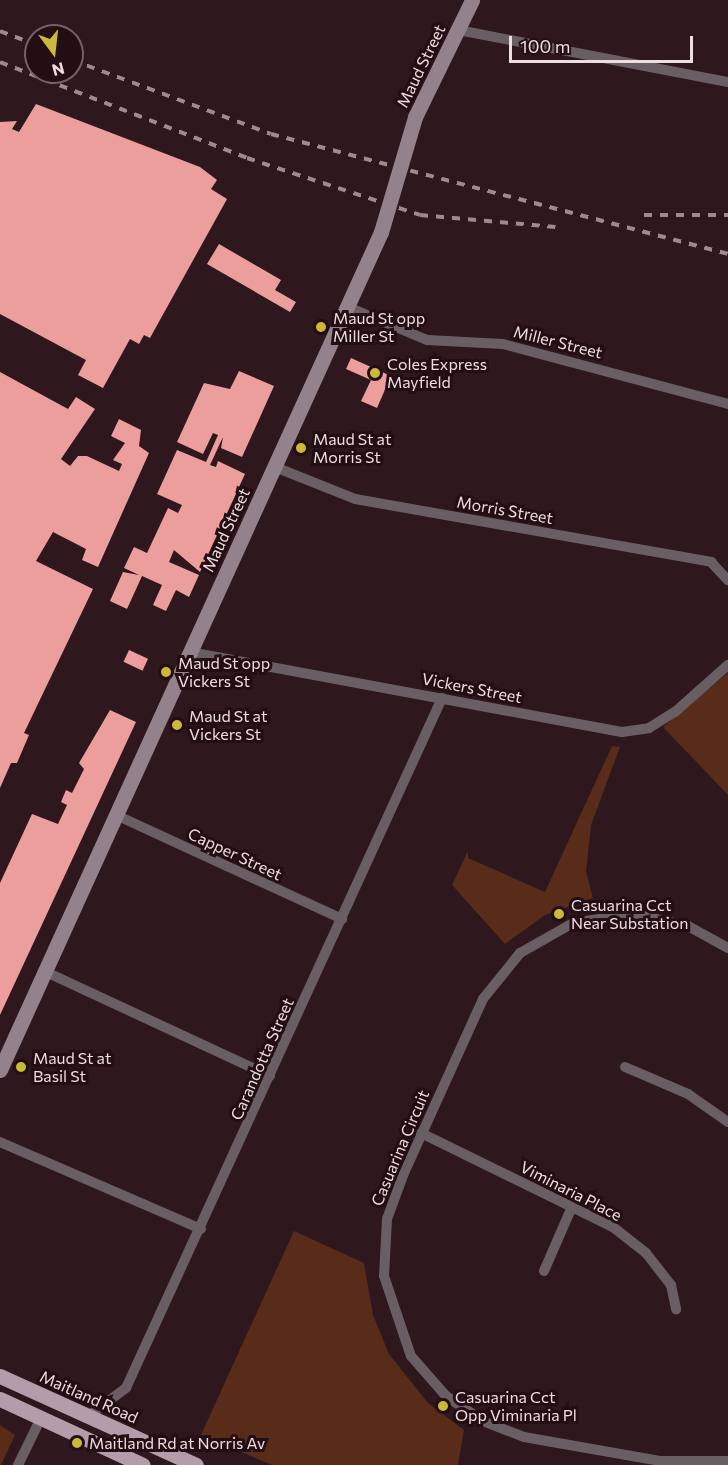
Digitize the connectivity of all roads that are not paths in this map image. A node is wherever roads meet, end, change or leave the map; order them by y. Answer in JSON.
{"nodes":[{"id":1,"x":472,"y":0,"type":"edge"},
{"id":2,"x":458,"y":30,"type":"junction"},
{"id":3,"x":728,"y":82,"type":"edge"},
{"id":4,"x":348,"y":307,"type":"junction"},
{"id":5,"x":728,"y":404,"type":"edge"},
{"id":6,"x":275,"y":467,"type":"junction"},
{"id":7,"x":728,"y":580,"type":"edge"},
{"id":8,"x":190,"y":652,"type":"junction"},
{"id":9,"x":728,"y":665,"type":"edge"},
{"id":10,"x":442,"y":698,"type":"junction"},
{"id":11,"x":116,"y":815,"type":"junction"},
{"id":12,"x":342,"y":919,"type":"junction"},
{"id":13,"x":728,"y":948,"type":"edge"},
{"id":14,"x":46,"y":972,"type":"junction"},
{"id":15,"x":625,"y":1067,"type":"dead end"},
{"id":16,"x":0,"y":1070,"type":"edge"},
{"id":17,"x":270,"y":1076,"type":"junction"},
{"id":18,"x":728,"y":1122,"type":"edge"},
{"id":19,"x":421,"y":1133,"type":"junction"},
{"id":20,"x":0,"y":1142,"type":"edge"},
{"id":21,"x":572,"y":1208,"type":"junction"},
{"id":22,"x":201,"y":1229,"type":"junction"},
{"id":23,"x":544,"y":1271,"type":"dead end"},
{"id":24,"x":676,"y":1309,"type":"dead end"},
{"id":25,"x":0,"y":1376,"type":"edge"},
{"id":26,"x":0,"y":1399,"type":"edge"},
{"id":27,"x":87,"y":1417,"type":"junction"},
{"id":28,"x":41,"y":1418,"type":"junction"},
{"id":29,"x":728,"y":1461,"type":"edge"},
{"id":30,"x":18,"y":1465,"type":"edge"},
{"id":31,"x":142,"y":1465,"type":"edge"},
{"id":32,"x":196,"y":1465,"type":"edge"}],
"edges":[{"from":1,"to":2,"type":"main road","name":"Maud Street"},
{"from":2,"to":3,"type":"street"},
{"from":2,"to":4,"type":"main road","name":"Maud Street","bridge":true},
{"from":4,"to":5,"type":"street","name":"Miller Street"},
{"from":4,"to":6,"type":"main road","name":"Maud Street"},
{"from":6,"to":7,"type":"street","name":"Morris Street"},
{"from":6,"to":8,"type":"main road","name":"Maud Street"},
{"from":8,"to":10,"type":"street","name":"Vickers Street"},
{"from":8,"to":11,"type":"main road","name":"Maud Street"},
{"from":9,"to":10,"type":"street","name":"Vickers Street"},
{"from":10,"to":12,"type":"street","name":"Carandotta Street"},
{"from":11,"to":12,"type":"street","name":"Capper Street"},
{"from":11,"to":14,"type":"main road","name":"Maud Street"},
{"from":12,"to":17,"type":"street","name":"Carandotta Street"},
{"from":13,"to":19,"type":"street","name":"Casuarina Circuit"},
{"from":14,"to":16,"type":"main road","name":"Maud Street"},
{"from":14,"to":17,"type":"street"},
{"from":15,"to":18,"type":"street"},
{"from":17,"to":22,"type":"street","name":"Carandotta Street"},
{"from":19,"to":21,"type":"street","name":"Viminaria Place"},
{"from":19,"to":29,"type":"street","name":"Casuarina Circuit"},
{"from":20,"to":22,"type":"street"},
{"from":21,"to":23,"type":"street"},
{"from":21,"to":24,"type":"street","name":"Viminaria Place"},
{"from":22,"to":27,"type":"street","name":"Carandotta Street"},
{"from":25,"to":27,"type":"main road","name":"Maitland Road"},
{"from":26,"to":28,"type":"main road"},
{"from":27,"to":32,"type":"main road","name":"Maitland Road"},
{"from":28,"to":30,"type":"street"},
{"from":28,"to":31,"type":"main road"}]}
